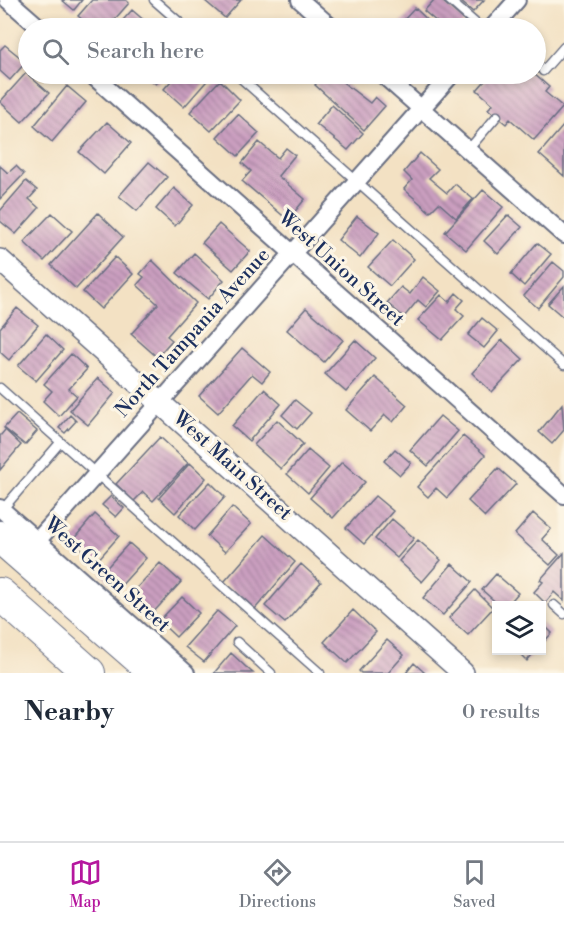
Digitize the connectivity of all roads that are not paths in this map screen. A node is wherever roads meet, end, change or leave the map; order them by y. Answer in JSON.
{"nodes":[{"id":1,"x":8,"y":0,"type":"edge"},
{"id":2,"x":154,"y":0,"type":"edge"},
{"id":3,"x":300,"y":0,"type":"edge"},
{"id":4,"x":449,"y":0,"type":"edge"},
{"id":5,"x":517,"y":0,"type":"edge"},
{"id":6,"x":29,"y":18,"type":"edge"},
{"id":7,"x":175,"y":18,"type":"edge"},
{"id":8,"x":321,"y":18,"type":"edge"},
{"id":9,"x":469,"y":18,"type":"edge"},
{"id":10,"x":501,"y":18,"type":"edge"},
{"id":11,"x":564,"y":47,"type":"edge"},
{"id":12,"x":546,"y":67,"type":"edge"},
{"id":13,"x":102,"y":84,"type":"edge"},
{"id":14,"x":247,"y":84,"type":"edge"},
{"id":15,"x":393,"y":84,"type":"edge"},
{"id":16,"x":443,"y":84,"type":"edge"},
{"id":17,"x":421,"y":108,"type":"junction"},
{"id":18,"x":497,"y":116,"type":"dead end"},
{"id":19,"x":468,"y":150,"type":"junction"},
{"id":20,"x":357,"y":181,"type":"junction"},
{"id":21,"x":564,"y":235,"type":"edge"},
{"id":22,"x":292,"y":253,"type":"junction"},
{"id":23,"x":0,"y":260,"type":"edge"},
{"id":24,"x":564,"y":365,"type":"edge"},
{"id":25,"x":0,"y":388,"type":"edge"},
{"id":26,"x":160,"y":402,"type":"junction"},
{"id":27,"x":58,"y":445,"type":"dead end"},
{"id":28,"x":96,"y":474,"type":"junction"},
{"id":29,"x":564,"y":495,"type":"edge"},
{"id":30,"x":1,"y":518,"type":"edge"},
{"id":31,"x":37,"y":541,"type":"junction"},
{"id":32,"x":0,"y":594,"type":"edge"},
{"id":33,"x":554,"y":605,"type":"dead end"},
{"id":34,"x":564,"y":614,"type":"edge"},
{"id":35,"x":237,"y":642,"type":"dead end"},
{"id":36,"x":89,"y":673,"type":"edge"},
{"id":37,"x":156,"y":673,"type":"edge"},
{"id":38,"x":186,"y":673,"type":"edge"},
{"id":39,"x":271,"y":673,"type":"edge"},
{"id":40,"x":320,"y":673,"type":"edge"},
{"id":41,"x":463,"y":673,"type":"edge"}],
"edges":[{"from":1,"to":6,"type":"street"},
{"from":2,"to":7,"type":"lane"},
{"from":3,"to":8,"type":"street"},
{"from":4,"to":9,"type":"lane"},
{"from":5,"to":10,"type":"street"},
{"from":11,"to":12,"type":"lane"},
{"from":13,"to":22,"type":"street","name":"West Union Street"},
{"from":14,"to":20,"type":"lane"},
{"from":15,"to":17,"type":"street"},
{"from":16,"to":17,"type":"street","name":"North Tampania Avenue"},
{"from":17,"to":19,"type":"street"},
{"from":17,"to":20,"type":"street","name":"North Tampania Avenue"},
{"from":18,"to":19,"type":"lane"},
{"from":19,"to":21,"type":"street"},
{"from":20,"to":22,"type":"street","name":"North Tampania Avenue"},
{"from":20,"to":24,"type":"lane"},
{"from":22,"to":26,"type":"street","name":"North Tampania Avenue"},
{"from":22,"to":29,"type":"street","name":"West Union Street"},
{"from":23,"to":26,"type":"street","name":"West Main Street"},
{"from":25,"to":28,"type":"lane"},
{"from":26,"to":28,"type":"street","name":"North Tampania Avenue"},
{"from":26,"to":41,"type":"street","name":"West Main Street"},
{"from":27,"to":30,"type":"lane"},
{"from":28,"to":31,"type":"street","name":"North Tampania Avenue"},
{"from":28,"to":40,"type":"lane"},
{"from":30,"to":31,"type":"street","name":"West Green Street"},
{"from":30,"to":37,"type":"highway"},
{"from":31,"to":38,"type":"street","name":"West Green Street"},
{"from":32,"to":36,"type":"highway"},
{"from":33,"to":34,"type":"lane"},
{"from":35,"to":39,"type":"lane"}]}
